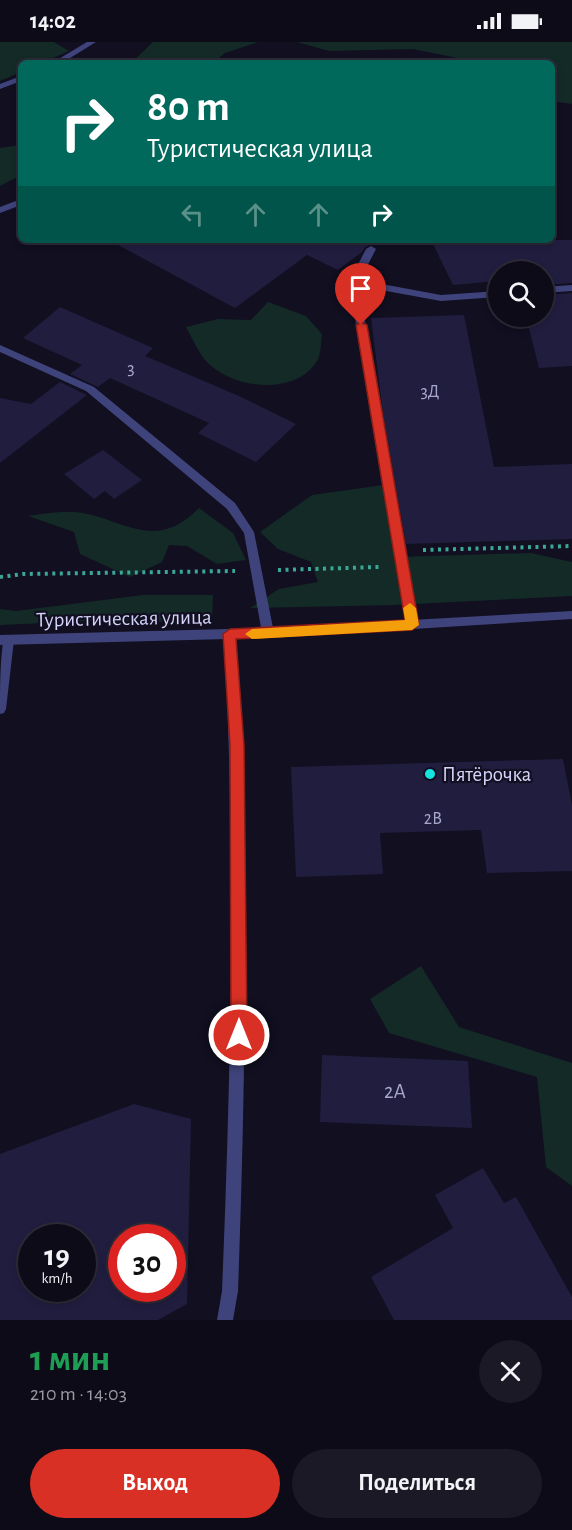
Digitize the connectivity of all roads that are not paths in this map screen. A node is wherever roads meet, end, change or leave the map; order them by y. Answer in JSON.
{"nodes":[{"id":1,"x":92,"y":42,"type":"edge"},
{"id":2,"x":61,"y":60,"type":"edge"},
{"id":3,"x":18,"y":79,"type":"edge"},
{"id":4,"x":0,"y":87,"type":"edge"},
{"id":5,"x":18,"y":203,"type":"edge"},
{"id":6,"x":0,"y":210,"type":"edge"},
{"id":7,"x":371,"y":249,"type":"dead end"},
{"id":8,"x":354,"y":282,"type":"junction"},
{"id":9,"x":572,"y":288,"type":"edge"},
{"id":10,"x":554,"y":289,"type":"edge"},
{"id":11,"x":488,"y":295,"type":"edge"},
{"id":12,"x":0,"y":348,"type":"edge"},
{"id":13,"x":572,"y":615,"type":"edge"},
{"id":14,"x":412,"y":625,"type":"junction"},
{"id":15,"x":268,"y":633,"type":"junction"},
{"id":16,"x":230,"y":634,"type":"junction"},
{"id":17,"x":4,"y":640,"type":"edge"},
{"id":18,"x":0,"y":709,"type":"edge"},
{"id":19,"x":225,"y":1320,"type":"edge"}],
"edges":[{"from":1,"to":2,"type":"street"},
{"from":3,"to":4,"type":"street"},
{"from":5,"to":6,"type":"street"},
{"from":7,"to":8,"type":"street"},
{"from":8,"to":11,"type":"street"},
{"from":8,"to":14,"type":"street"},
{"from":9,"to":10,"type":"street"},
{"from":12,"to":15,"type":"street"},
{"from":13,"to":14,"type":"street","name":"Туристическая улица"},
{"from":14,"to":15,"type":"street","name":"Туристическая улица"},
{"from":15,"to":16,"type":"street","name":"Туристическая улица"},
{"from":16,"to":17,"type":"street","name":"Туристическая улица"},
{"from":16,"to":19,"type":"street"},
{"from":17,"to":18,"type":"street"}]}
